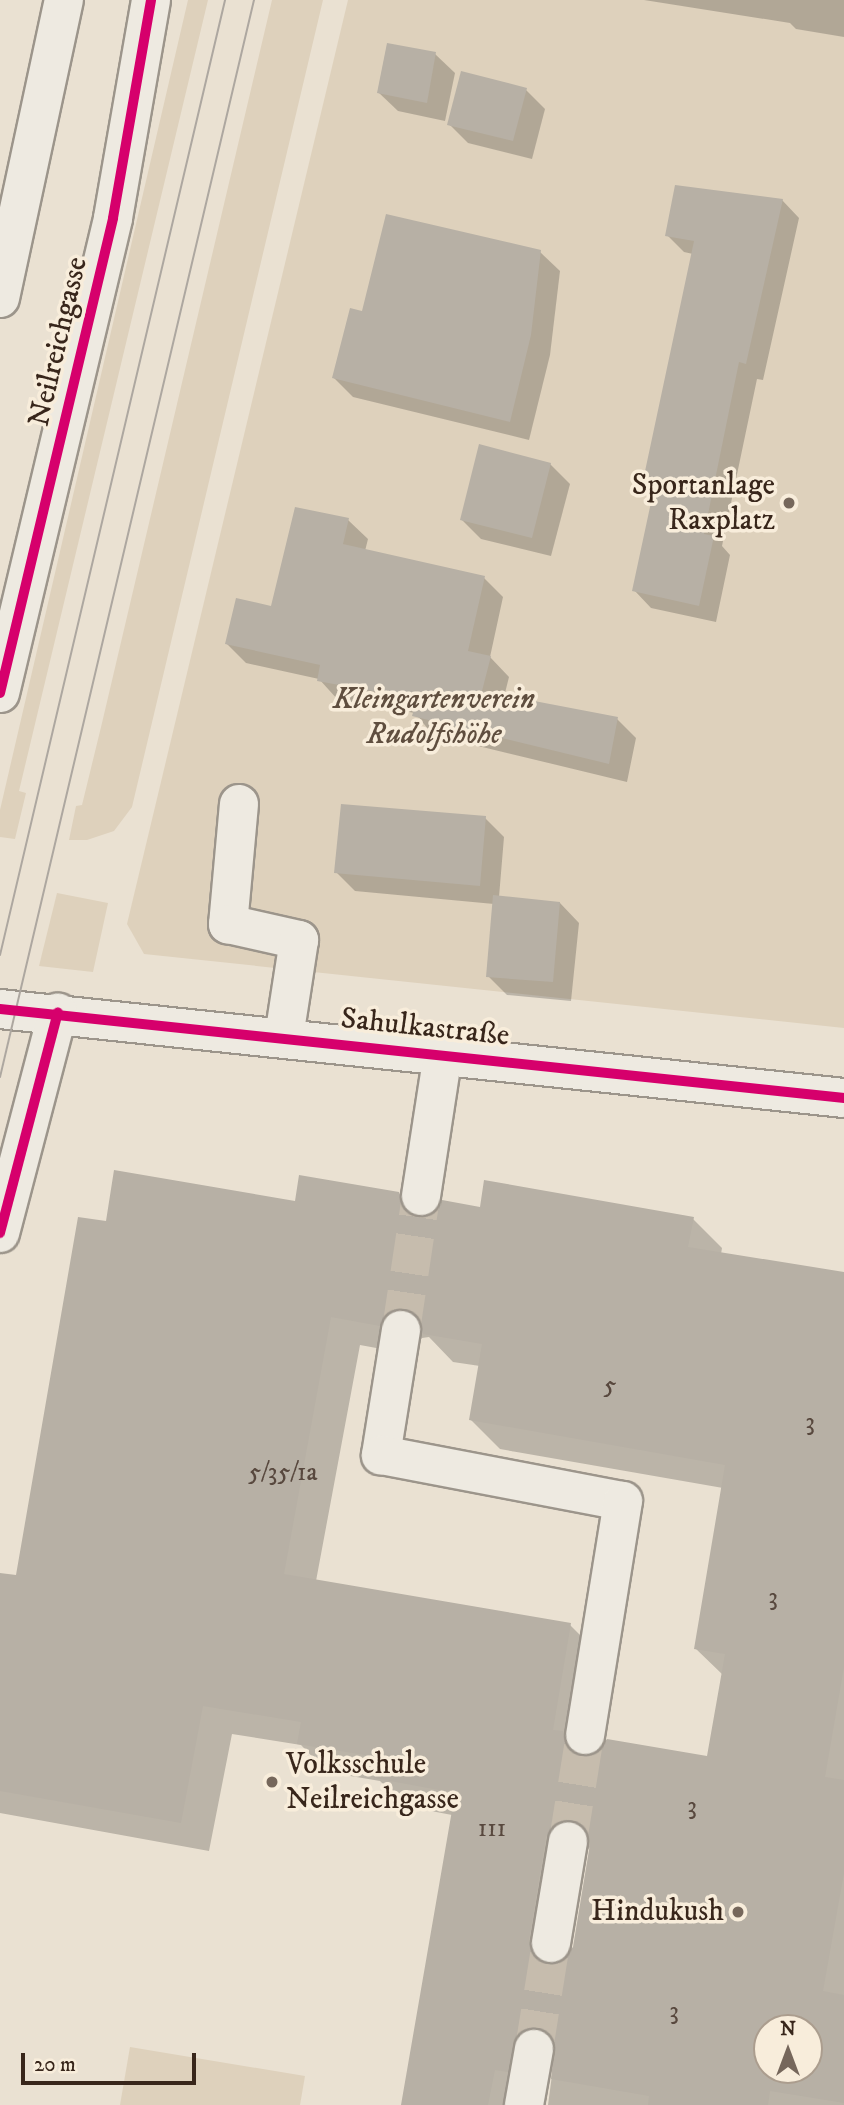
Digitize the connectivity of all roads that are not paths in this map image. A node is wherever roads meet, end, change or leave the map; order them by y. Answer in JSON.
{"nodes":[{"id":1,"x":64,"y":0,"type":"edge"},
{"id":2,"x":151,"y":0,"type":"edge"},
{"id":3,"x":0,"y":298,"type":"edge"},
{"id":4,"x":0,"y":692,"type":"edge"},
{"id":5,"x":239,"y":804,"type":"dead end"},
{"id":6,"x":0,"y":1009,"type":"edge"},
{"id":7,"x":58,"y":1013,"type":"junction"},
{"id":8,"x":284,"y":1037,"type":"junction"},
{"id":9,"x":443,"y":1054,"type":"junction"},
{"id":10,"x":844,"y":1098,"type":"edge"},
{"id":11,"x":421,"y":1196,"type":"tunnel mouth"},
{"id":12,"x":0,"y":1233,"type":"edge"},
{"id":13,"x":401,"y":1330,"type":"tunnel mouth"},
{"id":14,"x":585,"y":1735,"type":"tunnel mouth"},
{"id":15,"x":568,"y":1841,"type":"tunnel mouth"},
{"id":16,"x":551,"y":1943,"type":"tunnel mouth"},
{"id":17,"x":534,"y":2049,"type":"tunnel mouth"},
{"id":18,"x":524,"y":2105,"type":"edge"}],
"edges":[{"from":1,"to":3,"type":"street"},
{"from":2,"to":4,"type":"street","name":"Neilreichgasse"},
{"from":5,"to":8,"type":"street"},
{"from":6,"to":7,"type":"street","name":"Sahulkastraße"},
{"from":7,"to":8,"type":"street","name":"Sahulkastraße"},
{"from":7,"to":12,"type":"street"},
{"from":8,"to":9,"type":"street","name":"Sahulkastraße"},
{"from":9,"to":10,"type":"street","name":"Sahulkastraße"},
{"from":9,"to":11,"type":"street"},
{"from":13,"to":14,"type":"street"},
{"from":15,"to":16,"type":"street"},
{"from":17,"to":18,"type":"street"}]}
